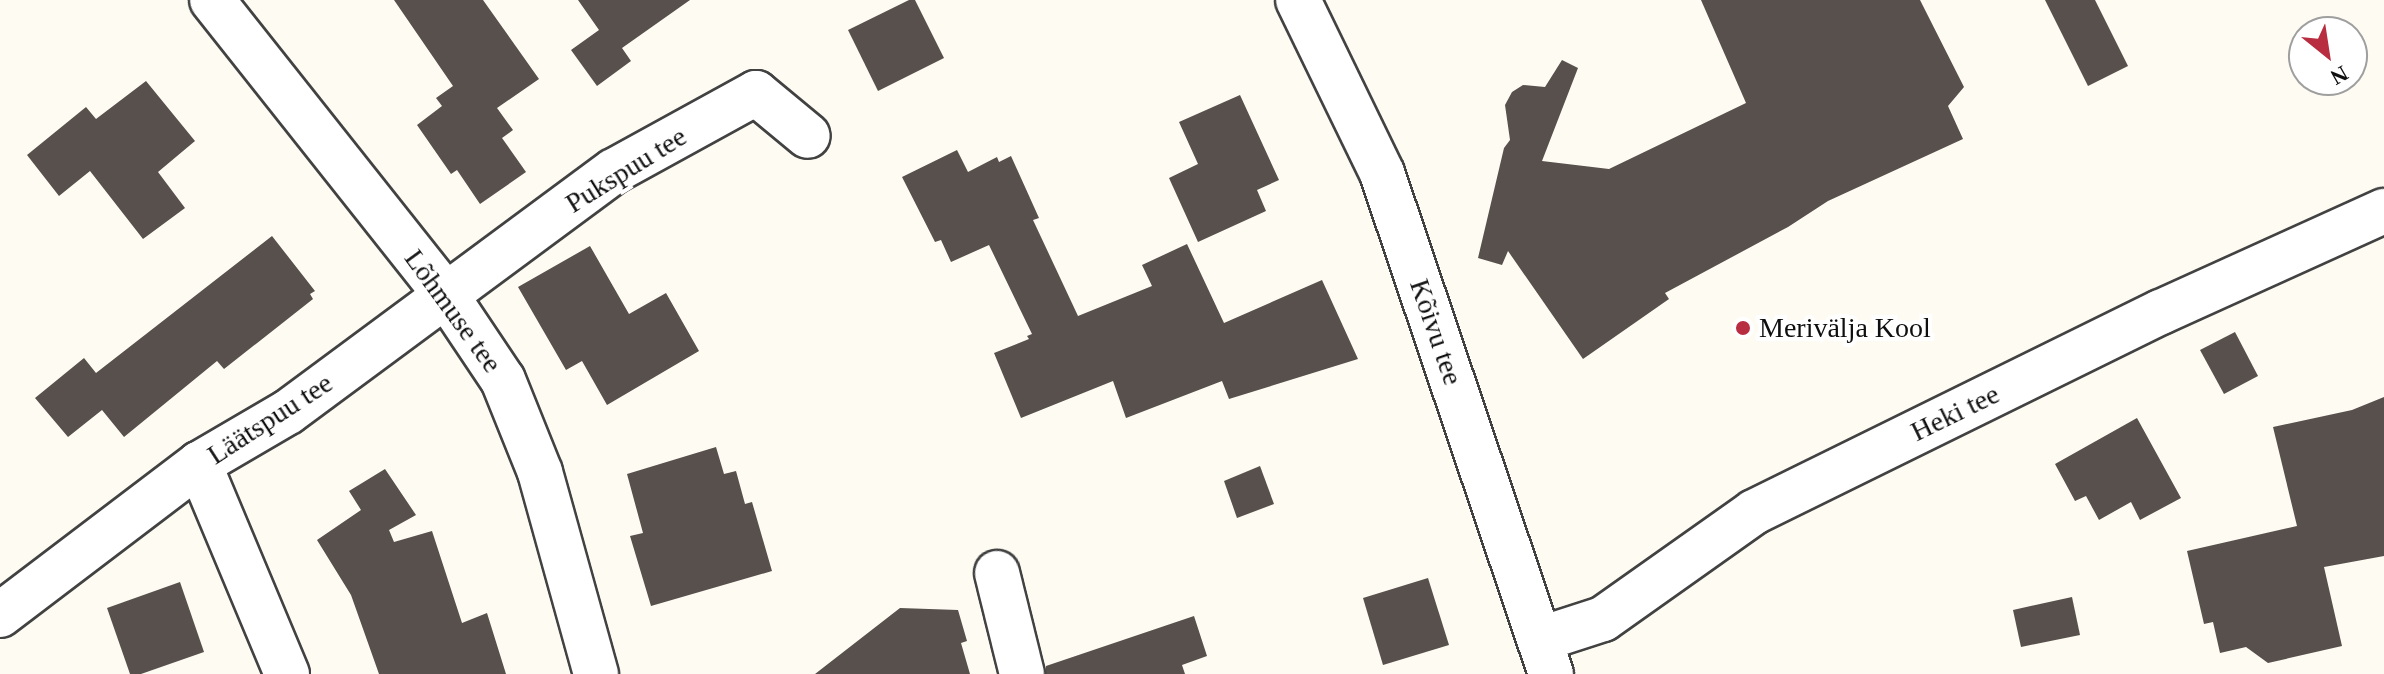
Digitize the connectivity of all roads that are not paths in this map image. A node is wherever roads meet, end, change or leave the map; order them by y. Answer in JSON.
{"nodes":[{"id":1,"x":212,"y":0,"type":"edge"},
{"id":2,"x":1298,"y":0,"type":"edge"},
{"id":3,"x":808,"y":136,"type":"dead end"},
{"id":4,"x":2384,"y":211,"type":"edge"},
{"id":5,"x":446,"y":295,"type":"junction"},
{"id":6,"x":199,"y":464,"type":"junction"},
{"id":7,"x":997,"y":573,"type":"dead end"},
{"id":8,"x":0,"y":615,"type":"edge"},
{"id":9,"x":1546,"y":656,"type":"edge"},
{"id":10,"x":287,"y":674,"type":"edge"},
{"id":11,"x":596,"y":674,"type":"edge"},
{"id":12,"x":1022,"y":674,"type":"edge"}],
"edges":[{"from":1,"to":5,"type":"street","name":"Lõhmuse tee"},
{"from":2,"to":9,"type":"street","name":"Kõivu tee"},
{"from":3,"to":5,"type":"street","name":"Pukspuu tee"},
{"from":4,"to":9,"type":"street","name":"Heki tee"},
{"from":5,"to":6,"type":"street","name":"Läätspuu tee"},
{"from":5,"to":11,"type":"street","name":"Lõhmuse tee"},
{"from":6,"to":8,"type":"street"},
{"from":6,"to":10,"type":"street","name":"Läätspuu tee"},
{"from":7,"to":12,"type":"street"}]}
